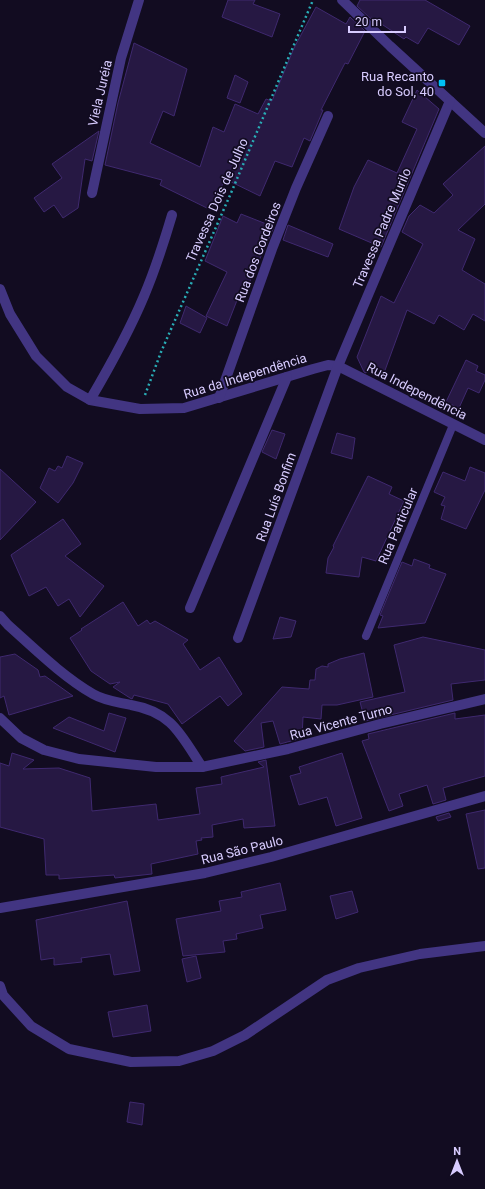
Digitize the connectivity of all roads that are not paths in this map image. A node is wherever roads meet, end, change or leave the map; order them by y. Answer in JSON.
{"nodes":[{"id":1,"x":139,"y":0,"type":"edge"},
{"id":2,"x":342,"y":0,"type":"edge"},
{"id":3,"x":450,"y":101,"type":"junction"},
{"id":4,"x":328,"y":116,"type":"dead end"},
{"id":5,"x":485,"y":134,"type":"edge"},
{"id":6,"x":92,"y":193,"type":"dead end"},
{"id":7,"x":172,"y":215,"type":"dead end"},
{"id":8,"x":0,"y":289,"type":"edge"},
{"id":9,"x":338,"y":366,"type":"junction"},
{"id":10,"x":287,"y":377,"type":"junction"},
{"id":11,"x":219,"y":398,"type":"junction"},
{"id":12,"x":90,"y":400,"type":"junction"},
{"id":13,"x":454,"y":425,"type":"junction"},
{"id":14,"x":485,"y":440,"type":"edge"},
{"id":15,"x":190,"y":608,"type":"dead end"},
{"id":16,"x":0,"y":616,"type":"edge"},
{"id":17,"x":366,"y":636,"type":"dead end"},
{"id":18,"x":238,"y":638,"type":"dead end"},
{"id":19,"x":485,"y":698,"type":"edge"},
{"id":20,"x":0,"y":718,"type":"edge"},
{"id":21,"x":202,"y":767,"type":"junction"},
{"id":22,"x":485,"y":796,"type":"edge"},
{"id":23,"x":0,"y":908,"type":"edge"},
{"id":24,"x":485,"y":946,"type":"edge"},
{"id":25,"x":0,"y":986,"type":"edge"}],
"edges":[{"from":1,"to":6,"type":"street","name":"Viela Juréia"},
{"from":2,"to":3,"type":"street"},
{"from":3,"to":5,"type":"street"},
{"from":3,"to":9,"type":"street","name":"Travessa Padre Murilo"},
{"from":4,"to":11,"type":"street","name":"Rua dos Cordeiros"},
{"from":7,"to":12,"type":"street"},
{"from":8,"to":12,"type":"street","name":"Rua da Independência"},
{"from":9,"to":10,"type":"street","name":"Rua da Independência"},
{"from":9,"to":13,"type":"street","name":"Rua Independência"},
{"from":9,"to":18,"type":"street","name":"Rua Luís Bonfim"},
{"from":10,"to":11,"type":"street","name":"Rua da Independência"},
{"from":10,"to":15,"type":"street"},
{"from":11,"to":12,"type":"street","name":"Rua da Independência"},
{"from":13,"to":14,"type":"street","name":"Rua Independência"},
{"from":13,"to":17,"type":"lane","name":"Rua Particular"},
{"from":16,"to":21,"type":"street"},
{"from":19,"to":21,"type":"street","name":"Rua Vicente Turno"},
{"from":20,"to":21,"type":"street","name":"Rua Vicente Turno"},
{"from":22,"to":23,"type":"street","name":"Rua São Paulo"},
{"from":24,"to":25,"type":"street"}]}
